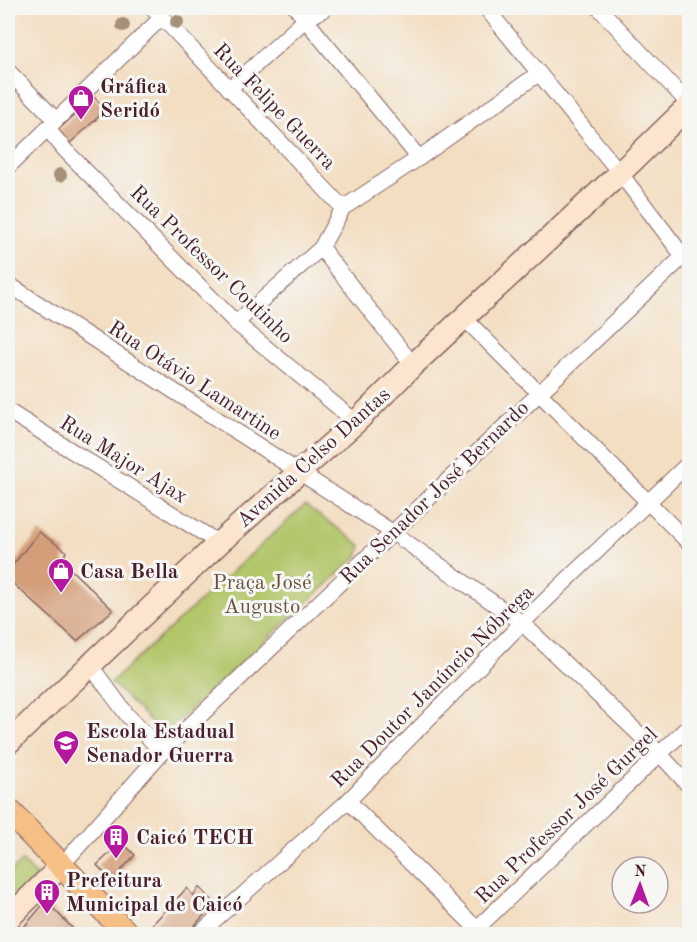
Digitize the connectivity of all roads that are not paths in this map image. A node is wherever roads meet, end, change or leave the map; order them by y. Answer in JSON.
{"nodes":[{"id":1,"x":296,"y":8,"type":"edge"},
{"id":2,"x":326,"y":8,"type":"edge"},
{"id":3,"x":486,"y":8,"type":"edge"},
{"id":4,"x":599,"y":8,"type":"edge"},
{"id":5,"x":157,"y":12,"type":"edge"},
{"id":6,"x":305,"y":20,"type":"junction"},
{"id":7,"x":8,"y":71,"type":"edge"},
{"id":8,"x":538,"y":74,"type":"junction"},
{"id":9,"x":229,"y":89,"type":"junction"},
{"id":10,"x":690,"y":105,"type":"edge"},
{"id":11,"x":51,"y":124,"type":"junction"},
{"id":12,"x":419,"y":158,"type":"junction"},
{"id":13,"x":8,"y":167,"type":"edge"},
{"id":14,"x":620,"y":173,"type":"junction"},
{"id":15,"x":343,"y":208,"type":"junction"},
{"id":16,"x":321,"y":248,"type":"junction"},
{"id":17,"x":686,"y":253,"type":"edge"},
{"id":18,"x":8,"y":284,"type":"edge"},
{"id":19,"x":464,"y":318,"type":"junction"},
{"id":20,"x":236,"y":323,"type":"junction"},
{"id":21,"x":413,"y":365,"type":"junction"},
{"id":22,"x":538,"y":393,"type":"junction"},
{"id":23,"x":8,"y":411,"type":"edge"},
{"id":24,"x":356,"y":422,"type":"junction"},
{"id":25,"x":690,"y":462,"type":"edge"},
{"id":26,"x":299,"y":473,"type":"junction"},
{"id":27,"x":647,"y":501,"type":"junction"},
{"id":28,"x":392,"y":532,"type":"junction"},
{"id":29,"x":219,"y":543,"type":"junction"},
{"id":30,"x":690,"y":544,"type":"edge"},
{"id":31,"x":522,"y":623,"type":"junction"},
{"id":32,"x":90,"y":665,"type":"junction"},
{"id":33,"x":690,"y":725,"type":"edge"},
{"id":34,"x":8,"y":743,"type":"edge"},
{"id":35,"x":162,"y":752,"type":"junction"},
{"id":36,"x":659,"y":753,"type":"junction"},
{"id":37,"x":690,"y":787,"type":"edge"},
{"id":38,"x":348,"y":801,"type":"junction"},
{"id":39,"x":8,"y":810,"type":"edge"},
{"id":40,"x":62,"y":866,"type":"junction"},
{"id":41,"x":8,"y":919,"type":"edge"},
{"id":42,"x":477,"y":933,"type":"edge"},
{"id":43,"x":127,"y":934,"type":"edge"},
{"id":44,"x":199,"y":934,"type":"edge"}],
"edges":[{"from":1,"to":6,"type":"street"},
{"from":2,"to":6,"type":"street"},
{"from":3,"to":8,"type":"street"},
{"from":4,"to":10,"type":"street"},
{"from":5,"to":9,"type":"street","name":"Rua Felipe Guerra"},
{"from":5,"to":11,"type":"street"},
{"from":6,"to":9,"type":"street"},
{"from":6,"to":12,"type":"street"},
{"from":7,"to":11,"type":"street","name":"Rua Professor Coutinho"},
{"from":8,"to":12,"type":"street"},
{"from":8,"to":14,"type":"street"},
{"from":9,"to":15,"type":"street","name":"Rua Felipe Guerra"},
{"from":10,"to":14,"type":"main road","name":"Avenida Celso Dantas"},
{"from":11,"to":13,"type":"street"},
{"from":11,"to":20,"type":"street","name":"Rua Professor Coutinho"},
{"from":12,"to":15,"type":"street"},
{"from":14,"to":17,"type":"street"},
{"from":14,"to":19,"type":"main road","name":"Avenida Celso Dantas"},
{"from":15,"to":16,"type":"street"},
{"from":16,"to":20,"type":"street"},
{"from":16,"to":21,"type":"street"},
{"from":17,"to":22,"type":"street","name":"Rua Senador José Bernardo"},
{"from":18,"to":26,"type":"street","name":"Rua Otávio Lamartine"},
{"from":19,"to":21,"type":"main road","name":"Avenida Celso Dantas"},
{"from":19,"to":22,"type":"street"},
{"from":20,"to":24,"type":"street","name":"Rua Professor Coutinho"},
{"from":21,"to":24,"type":"main road","name":"Avenida Celso Dantas"},
{"from":22,"to":27,"type":"street"},
{"from":22,"to":28,"type":"street","name":"Rua Senador José Bernardo"},
{"from":23,"to":29,"type":"street","name":"Rua Major Ajax"},
{"from":24,"to":26,"type":"main road","name":"Avenida Celso Dantas"},
{"from":25,"to":27,"type":"street","name":"Rua Doutor Janúncio Nóbrega"},
{"from":26,"to":28,"type":"street","name":"Rua Otávio Lamartine"},
{"from":26,"to":29,"type":"main road","name":"Avenida Celso Dantas"},
{"from":27,"to":30,"type":"street"},
{"from":27,"to":31,"type":"street","name":"Rua Doutor Janúncio Nóbrega"},
{"from":28,"to":31,"type":"street","name":"Rua Otávio Lamartine"},
{"from":28,"to":35,"type":"street","name":"Rua Senador José Bernardo"},
{"from":29,"to":32,"type":"main road","name":"Avenida Celso Dantas"},
{"from":31,"to":36,"type":"street","name":"Rua Otávio Lamartine"},
{"from":31,"to":38,"type":"street","name":"Rua Doutor Janúncio Nóbrega"},
{"from":32,"to":34,"type":"main road","name":"Avenida Celso Dantas"},
{"from":32,"to":35,"type":"street"},
{"from":33,"to":36,"type":"street","name":"Rua Professor José Gurgel"},
{"from":35,"to":40,"type":"street","name":"Rua Senador José Bernardo"},
{"from":36,"to":37,"type":"street","name":"Rua Otávio Lamartine"},
{"from":36,"to":42,"type":"street","name":"Rua Professor José Gurgel"},
{"from":38,"to":42,"type":"street"},
{"from":38,"to":44,"type":"street","name":"Rua Doutor Janúncio Nóbrega"},
{"from":39,"to":40,"type":"main road"},
{"from":40,"to":41,"type":"main road","name":"Rua Senador José Bernardo"},
{"from":40,"to":43,"type":"main road"}]}
